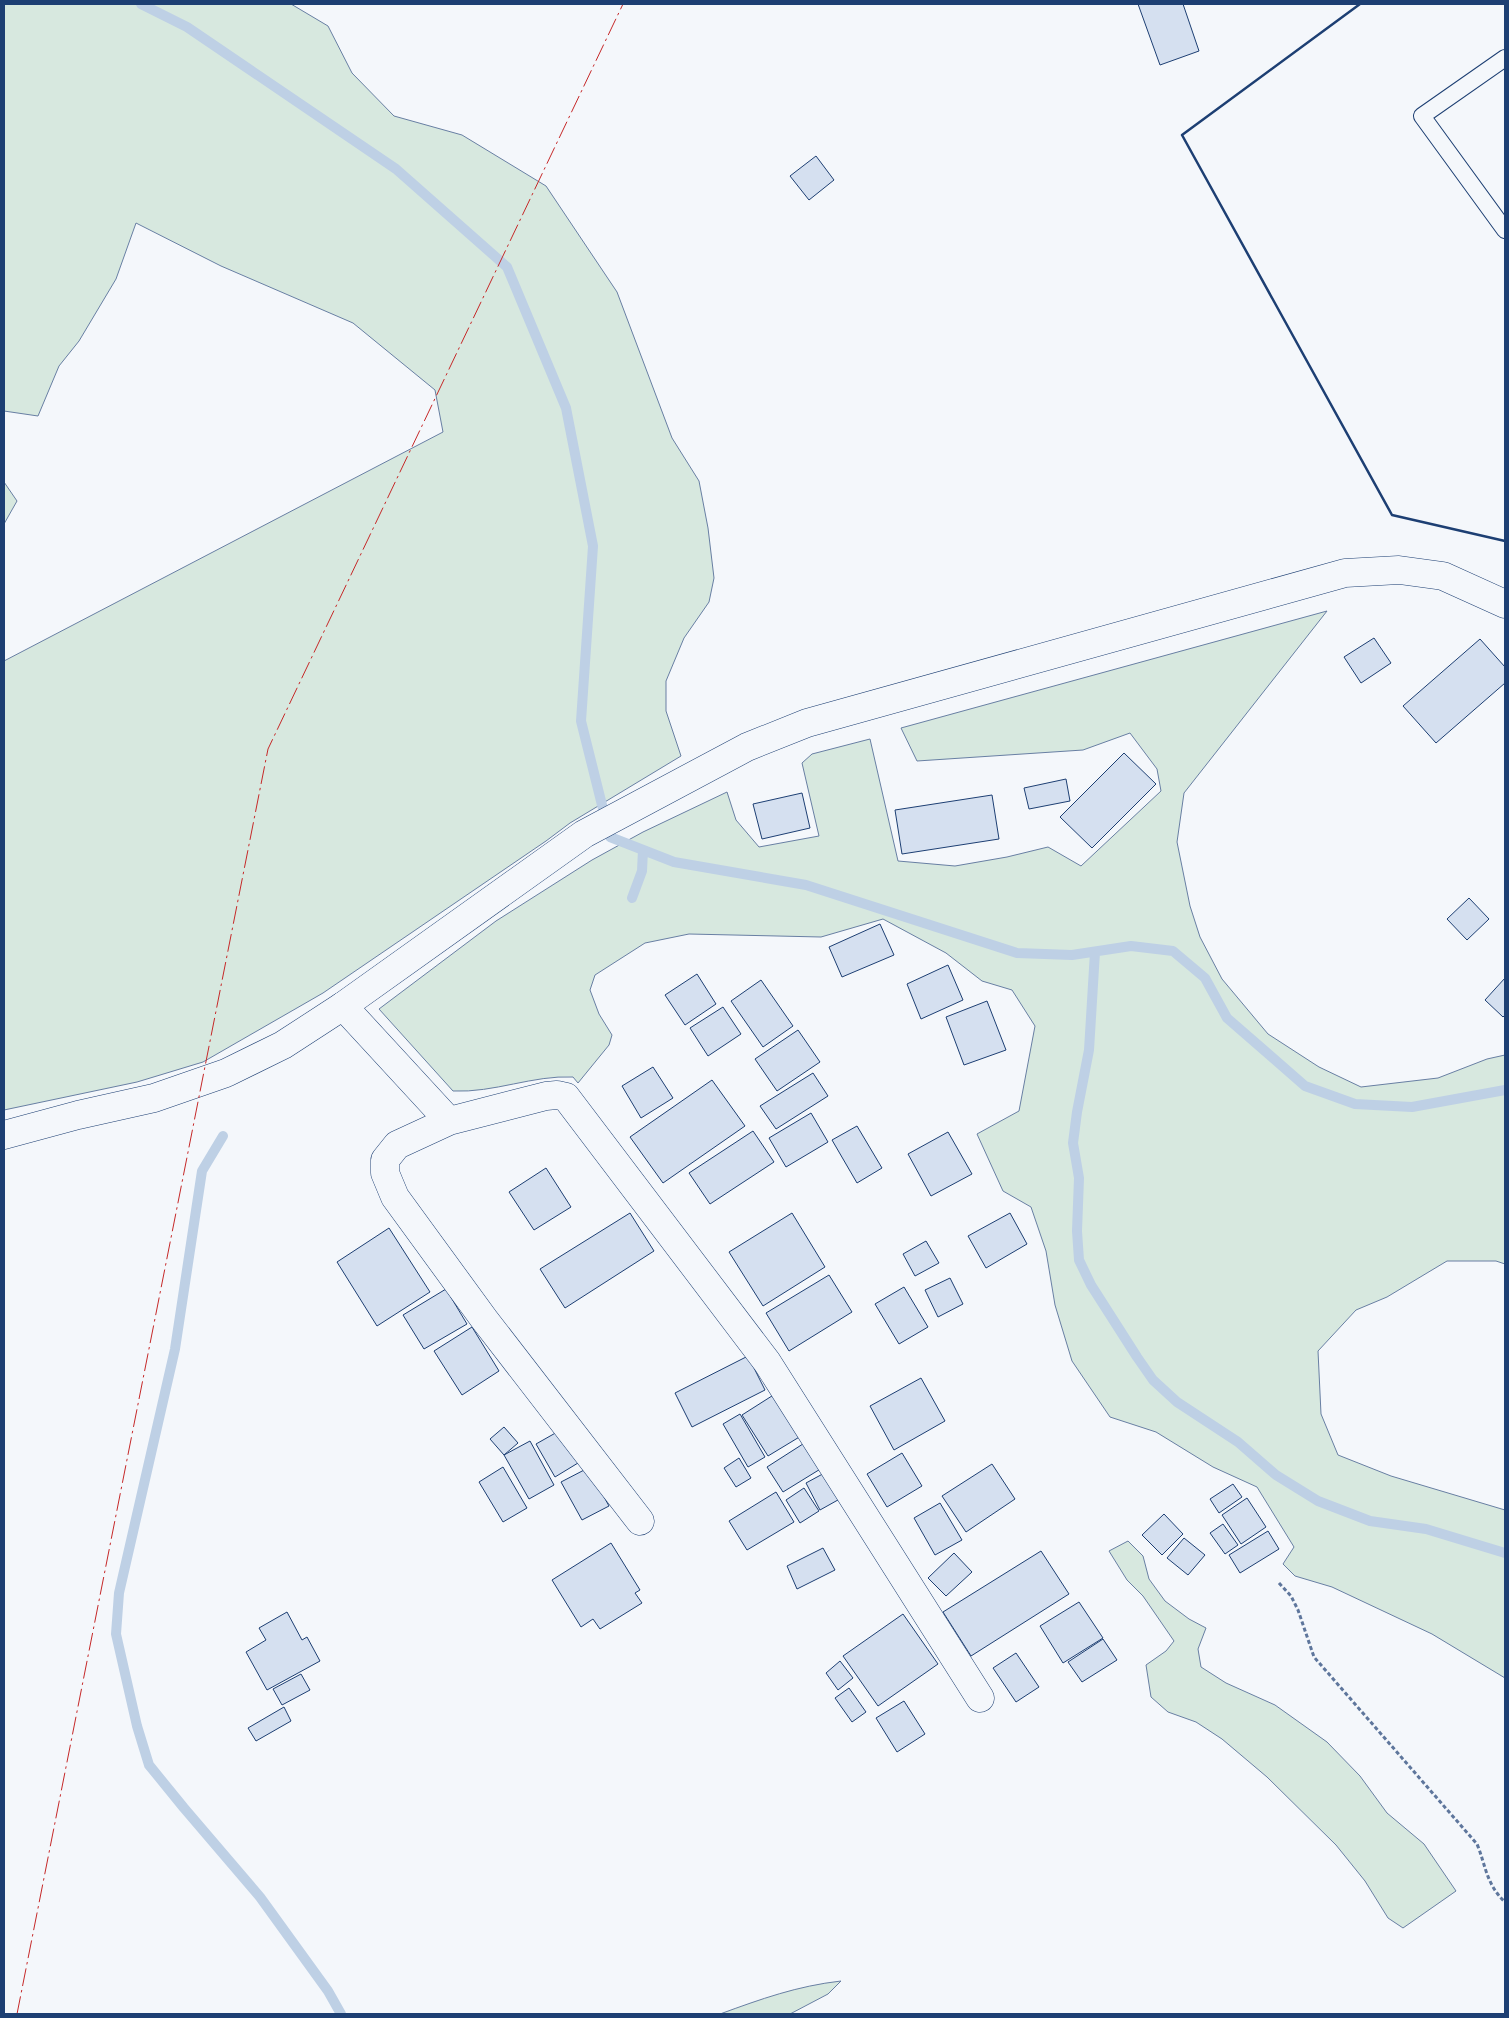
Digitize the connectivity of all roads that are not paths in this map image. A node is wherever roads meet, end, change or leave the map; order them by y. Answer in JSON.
{"nodes":[{"id":1,"x":1505,"y":58,"type":"edge"},
{"id":2,"x":1505,"y":230,"type":"edge"},
{"id":3,"x":1505,"y":604,"type":"edge"},
{"id":4,"x":342,"y":1006,"type":"junction"},
{"id":5,"x":449,"y":1120,"type":"junction"},
{"id":6,"x":4,"y":1135,"type":"edge"},
{"id":7,"x":640,"y":1521,"type":"dead end"},
{"id":8,"x":980,"y":1698,"type":"dead end"}],
"edges":[{"from":1,"to":2,"type":"lane"},
{"from":3,"to":4,"type":"street"},
{"from":4,"to":5,"type":"street"},
{"from":4,"to":6,"type":"street"},
{"from":5,"to":7,"type":"street"},
{"from":5,"to":8,"type":"street"}]}
